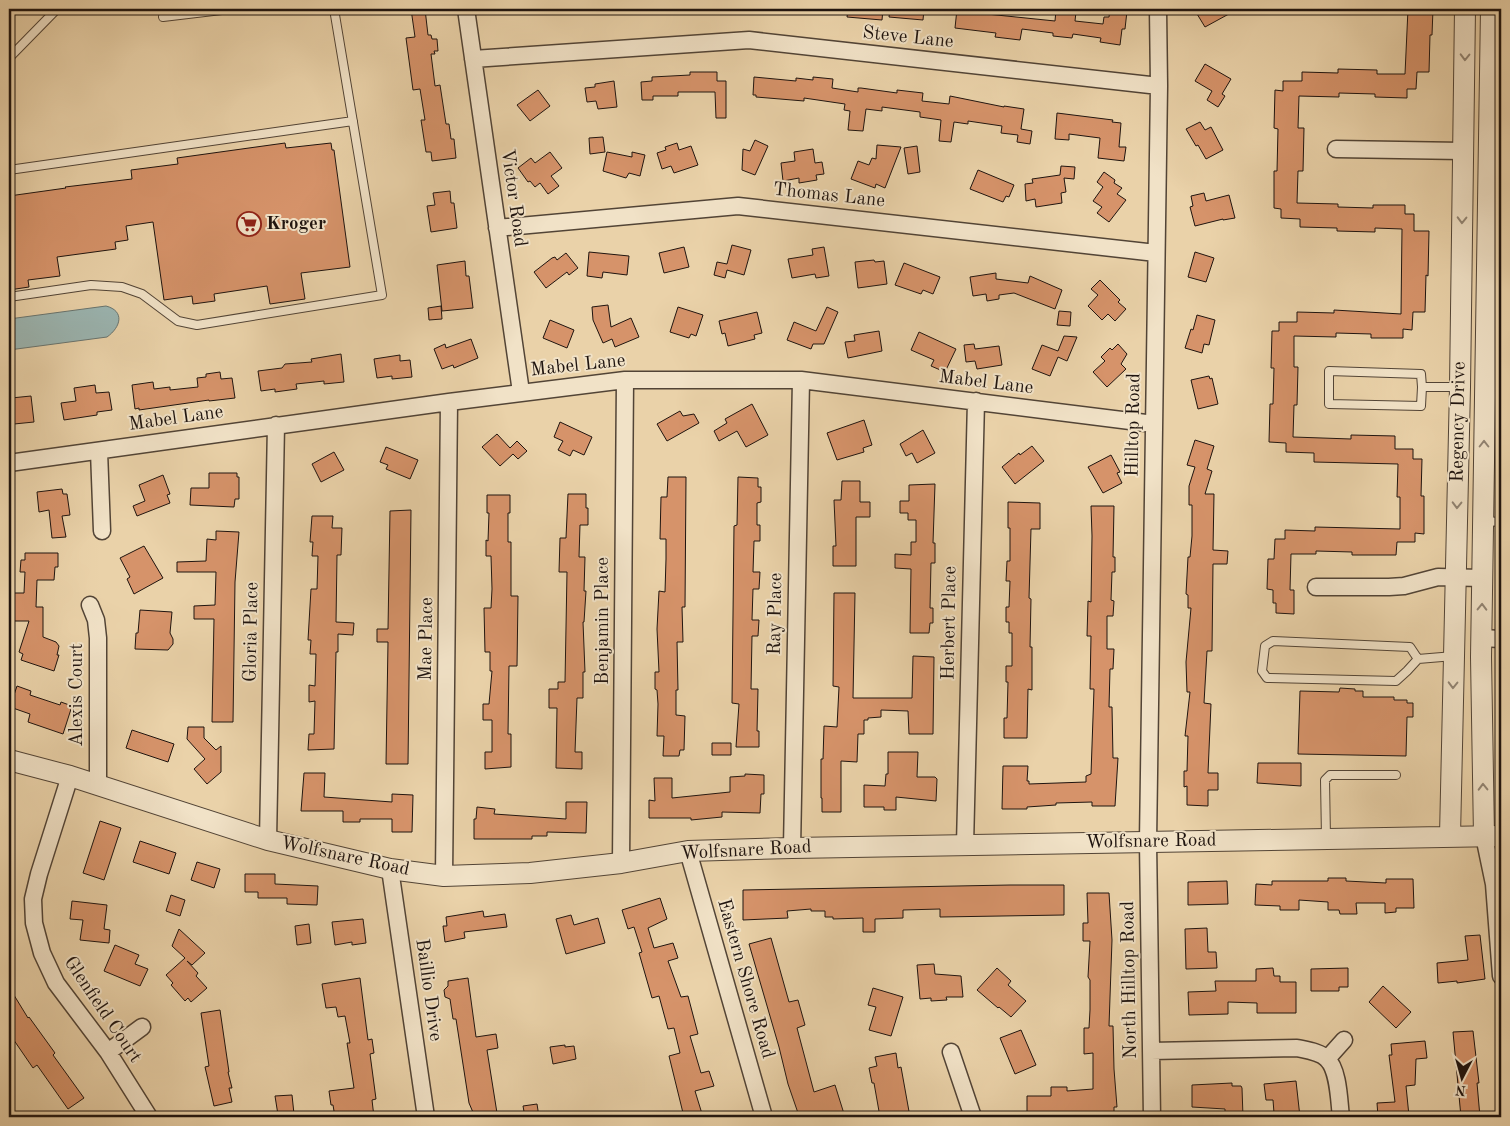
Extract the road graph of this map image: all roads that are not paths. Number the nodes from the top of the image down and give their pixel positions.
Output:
1 (57, 9) edge
2 (219, 9) edge
3 (230, 9) edge
4 (334, 9) edge
5 (466, 9) edge
6 (1158, 9) edge
7 (1466, 9) edge
8 (1491, 9) edge
9 (203, 10) edge
10 (1501, 10) edge
11 (180, 12) edge
12 (163, 17) dead end
13 (9, 58) edge
14 (473, 59) junction
15 (1159, 86) junction
16 (353, 121) junction
17 (1336, 149) dead end
18 (1463, 151) junction
19 (1495, 153) edge
20 (9, 170) edge
21 (497, 228) junction
22 (1156, 254) junction
23 (9, 297) edge
24 (1494, 303) edge
25 (625, 380) junction
26 (801, 380) junction
27 (1422, 387) junction
28 (1460, 387) junction
29 (1484, 387) junction
30 (521, 392) junction
31 (449, 402) junction
32 (976, 402) junction
33 (1154, 424) junction
34 (276, 425) junction
35 (99, 451) junction
36 (9, 463) edge
37 (1492, 521) edge
38 (102, 531) dead end
39 (1455, 577) junction
40 (1482, 578) junction
41 (1316, 587) dead end
42 (90, 605) dead end
43 (1501, 638) edge
44 (1481, 647) junction
45 (1454, 656) junction
46 (1418, 659) junction
47 (9, 760) edge
48 (1396, 775) dead end
49 (70, 776) junction
50 (98, 785) junction
51 (1450, 836) junction
52 (1492, 836) edge
53 (1326, 838) junction
54 (268, 840) junction
55 (1148, 842) junction
56 (965, 845) junction
57 (792, 848) junction
58 (688, 851) junction
59 (621, 863) junction
60 (390, 869) junction
61 (444, 876) junction
62 (1501, 976) edge
63 (142, 1027) dead end
64 (1344, 1040) dead end
65 (1151, 1051) junction
66 (108, 1052) junction
67 (951, 1052) dead end
68 (1327, 1059) junction
69 (149, 1117) edge
70 (426, 1117) edge
71 (764, 1117) edge
72 (973, 1117) edge
73 (1152, 1117) edge
74 (1340, 1117) edge

1 - 13 lane
2 - 3 lane
2 - 9 lane
4 - 16 lane
5 - 14 street, Victor Road
6 - 15 street, Hilltop Road
7 -> 18 street, Regency Drive
8 - 10 lane
8 - 19 street, Regency Drive
9 - 11 lane
11 - 12 lane
14 - 15 street, Steve Lane
14 - 21 street, Victor Road
15 - 22 street, Hilltop Road
16 - 20 lane
16 - 23 lane
17 - 18 street
18 - 19 street
18 -> 28 street, Regency Drive
19 - 24 street, Regency Drive
21 - 22 street, Thomas Lane
21 - 30 street, Victor Road
22 - 33 street, Hilltop Road
24 - 29 street, Regency Drive
25 - 26 street, Mabel Lane
25 - 30 street, Mabel Lane
25 - 59 street, Benjamin Place
26 - 32 street, Mabel Lane
26 - 57 street, Ray Place
27 - 27 lane
27 - 28 lane
28 - 29 street
28 -> 39 street, Regency Drive
37 -> 29 street, Regency Drive
30 - 31 street, Mabel Lane
31 - 34 street, Mabel Lane
31 - 61 street, Mae Place
32 - 33 street, Mabel Lane
32 - 56 street, Herbert Place
33 - 55 street, Hilltop Road
34 - 35 street, Mabel Lane
34 - 54 street, Gloria Place
35 - 36 street, Mabel Lane
35 - 38 street
37 - 40 street, Regency Drive
39 - 40 street
39 - 41 street
39 - 45 street, Regency Drive
44 -> 40 street, Regency Drive
42 - 50 street, Alexis Court
43 - 44 street
44 - 45 street
52 -> 44 street, Regency Drive
45 - 46 lane
45 -> 51 street, Regency Drive
46 - 46 lane
47 - 49 street, Wolfsnare Road
48 - 53 lane
49 - 50 street, Wolfsnare Road
49 - 66 street, Glenfield Court
50 - 54 street, Wolfsnare Road
51 - 52 street, Wolfsnare Road
51 - 53 street, Wolfsnare Road
52 - 62 street
53 - 55 street, Wolfsnare Road
54 - 60 street, Wolfsnare Road
55 - 56 street, Wolfsnare Road
55 - 65 street, North Hilltop Road
56 - 57 street, Wolfsnare Road
57 - 58 street, Wolfsnare Road
58 - 59 street, Wolfsnare Road
58 - 71 street, Eastern Shore Road
59 - 61 street, Wolfsnare Road
60 - 61 street, Wolfsnare Road
60 - 70 street, Baillio Drive
63 - 66 street
64 - 68 street
65 - 68 street
65 - 73 street, North Hilltop Road
66 - 69 street, Glenfield Court
67 - 72 street
68 - 74 street

